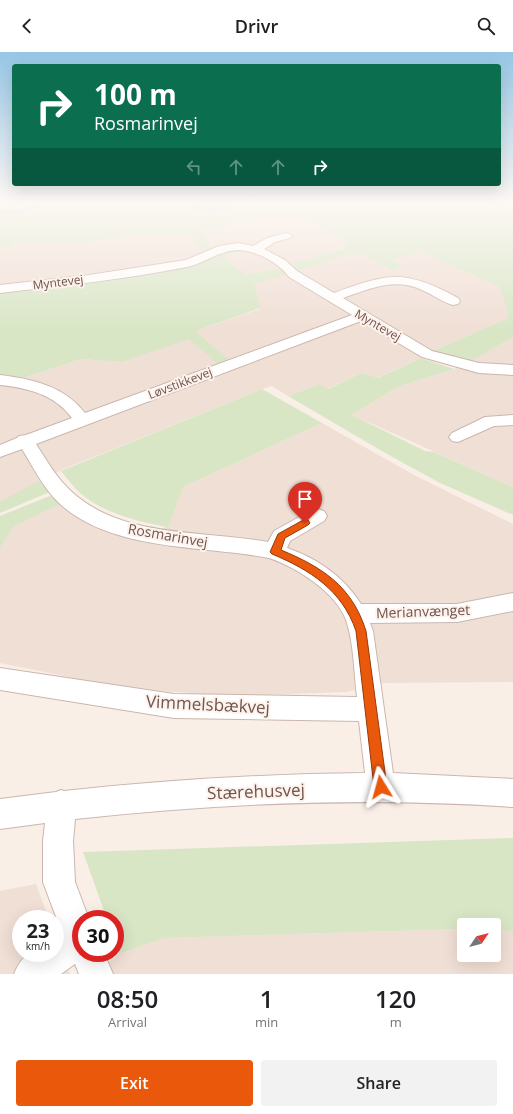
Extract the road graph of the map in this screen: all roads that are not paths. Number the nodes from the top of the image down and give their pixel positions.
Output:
1 (264, 244) edge
2 (256, 249) junction
3 (0, 289) edge
4 (332, 298) junction
5 (453, 301) dead end
6 (361, 316) junction
7 (513, 370) edge
8 (0, 380) edge
9 (82, 420) junction
10 (513, 420) edge
11 (458, 437) dead end
12 (25, 440) junction
13 (0, 451) edge
14 (317, 516) dead end
15 (275, 552) junction
16 (513, 602) edge
17 (355, 614) junction
18 (0, 679) edge
19 (370, 709) junction
20 (381, 787) junction
21 (513, 793) edge
22 (60, 806) junction
23 (0, 814) edge
24 (72, 916) edge
25 (72, 946) edge
26 (91, 962) edge
27 (31, 974) edge
28 (96, 974) edge

1 - 2 street
2 - 3 street, Myntevej
2 - 4 street, Myntevej
4 - 5 street
4 - 6 street, Myntevej
6 - 7 street, Myntevej
6 - 9 street, Løvstikkevej
8 - 9 street
9 - 12 street, Løvstikkevej
10 - 11 street
12 - 13 street, Løvstikkevej
12 - 15 street, Rosmarinvej
14 - 15 street
15 - 17 street, Rosmarinvej
16 - 17 street, Merianvænget
17 - 19 street, Rosmarinvej
18 - 19 street, Vimmelsbækvej
19 - 20 street, Rosmarinvej
20 - 21 street, Stærehusvej
20 - 22 street, Stærehusvej
22 - 23 street, Stærehusvej
22 - 24 street
25 - 27 street
26 - 28 street

